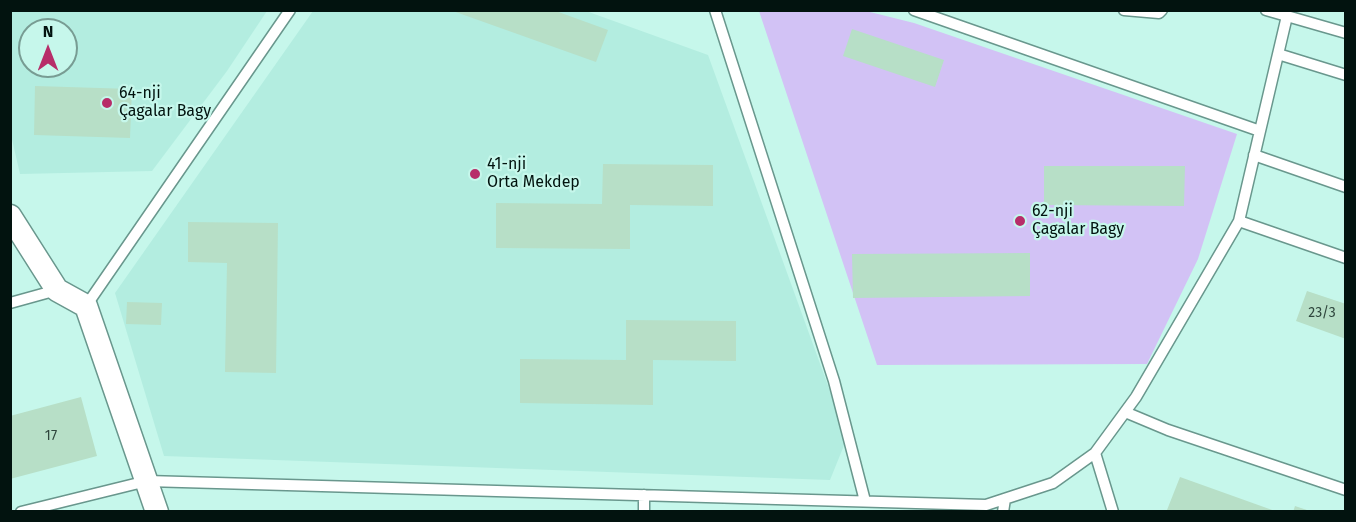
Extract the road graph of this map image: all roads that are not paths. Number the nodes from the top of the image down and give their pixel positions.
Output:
1 (290, 10) edge
2 (715, 10) edge
3 (914, 10) edge
4 (1124, 10) edge
5 (1162, 10) edge
6 (1266, 10) edge
7 (1287, 16) junction
8 (1346, 33) edge
9 (1278, 54) junction
10 (1346, 75) edge
11 (1260, 131) junction
12 (1254, 155) junction
13 (1346, 187) edge
14 (10, 216) edge
15 (1239, 221) junction
16 (1346, 258) edge
17 (57, 290) junction
18 (10, 303) edge
19 (86, 306) junction
20 (1125, 412) junction
21 (1095, 453) junction
22 (147, 481) junction
23 (1346, 490) edge
24 (644, 495) junction
25 (1005, 499) junction
26 (865, 501) junction
27 (21, 512) edge
28 (157, 512) edge
29 (644, 512) edge
30 (1003, 512) edge
31 (1113, 512) edge

1 - 19 lane
2 - 26 lane
3 - 11 lane
4 - 5 lane
6 - 7 lane
7 - 8 lane
7 - 9 lane
9 - 10 lane
9 - 11 lane
11 - 12 lane
12 - 13 lane
12 - 15 lane
14 - 17 street
15 - 16 lane
15 - 20 lane
17 - 18 lane
17 - 19 street
19 - 22 street
20 - 21 lane
20 - 23 lane
21 - 25 lane
21 - 31 lane
22 - 24 lane
22 - 27 lane
22 - 28 street
24 - 26 lane
24 - 29 lane
25 - 26 lane
25 - 30 lane

